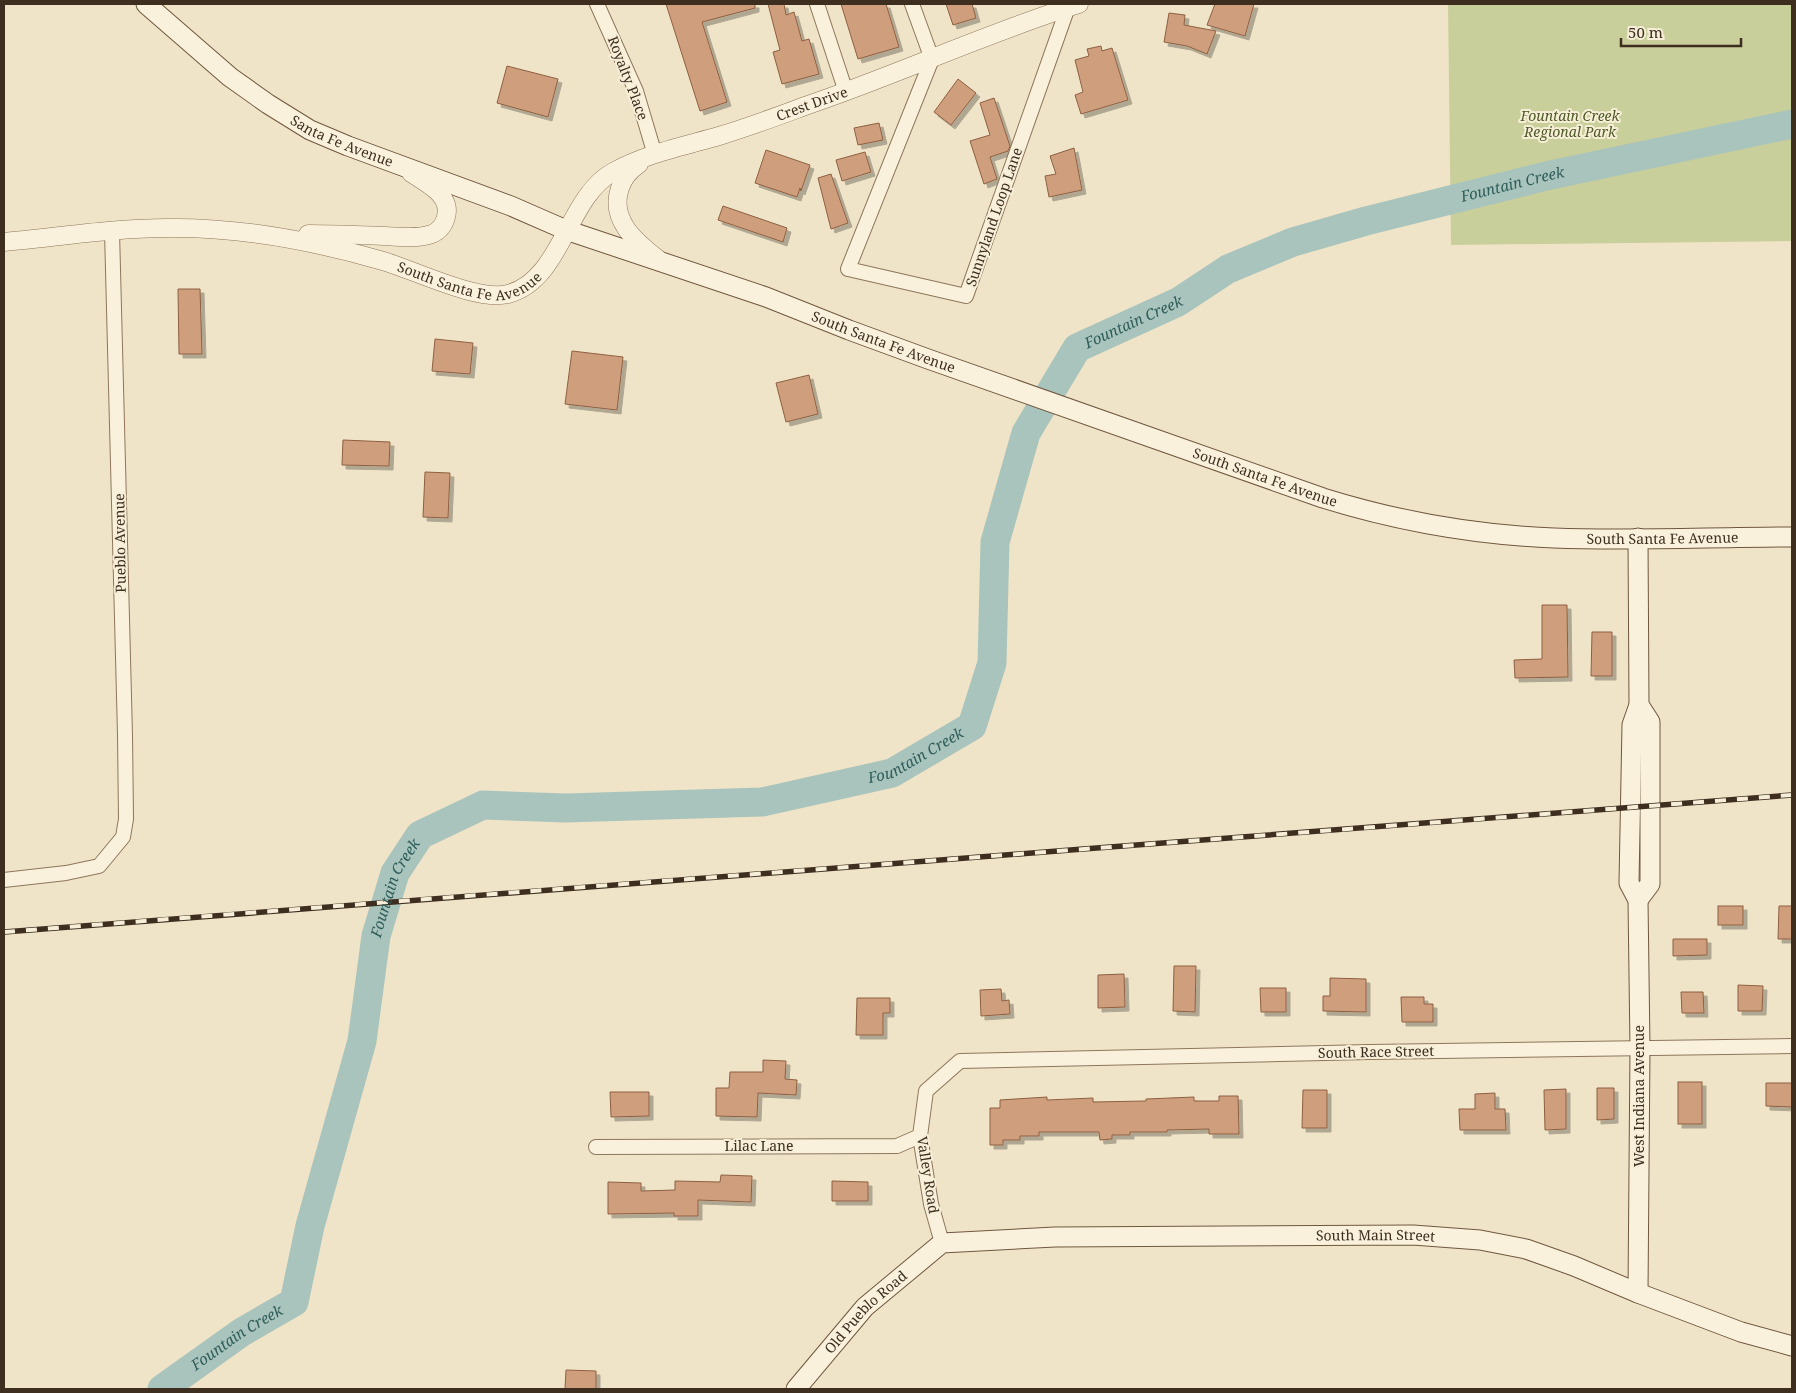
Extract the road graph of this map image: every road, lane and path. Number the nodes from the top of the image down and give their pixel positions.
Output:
1 (146, 4) edge
2 (598, 4) edge
3 (817, 4) edge
4 (912, 4) edge
5 (1071, 5) edge
6 (932, 59) junction
7 (846, 92) junction
8 (655, 155) junction
9 (400, 166) junction
10 (566, 230) junction
11 (112, 231) junction
12 (257, 233) junction
13 (4, 242) edge
14 (662, 263) junction
15 (1792, 537) edge
16 (1638, 538) junction
17 (4, 880) edge
18 (1792, 1046) edge
19 (1640, 1048) junction
20 (960, 1061) joint
21 (920, 1136) junction
22 (596, 1147) dead end
23 (942, 1243) junction
24 (1638, 1293) junction
25 (1792, 1346) edge
26 (796, 1389) edge

1 - 9 main road, Santa Fe Avenue
2 - 8 street, Royalty Place
3 - 7 street
4 - 6 street
5 - 6 street, Crest Drive
5 - 6 street, Sunnyland Loop Lane
6 - 7 street, Crest Drive
7 - 8 street, Crest Drive
8 - 10 street, Crest Drive
8 - 14 street
9 - 10 main road, Santa Fe Avenue
9 - 12 street
10 - 12 street, South Santa Fe Avenue
10 - 14 main road, South Santa Fe Avenue
11 - 12 street, South Santa Fe Avenue
11 - 13 street, South Santa Fe Avenue
11 - 17 street, Pueblo Avenue
14 - 16 main road, South Santa Fe Avenue
15 - 16 main road, South Santa Fe Avenue
16 - 19 main road, West Indiana Avenue
18 - 19 street, South Race Street
19 - 20 street, South Race Street
19 - 24 main road, West Indiana Avenue
20 - 21 street, Valley Road
21 - 22 street, Lilac Lane
21 - 23 street, Valley Road
23 - 24 main road, South Main Street
23 - 26 main road, Old Pueblo Road
24 - 25 main road, South Main Street

